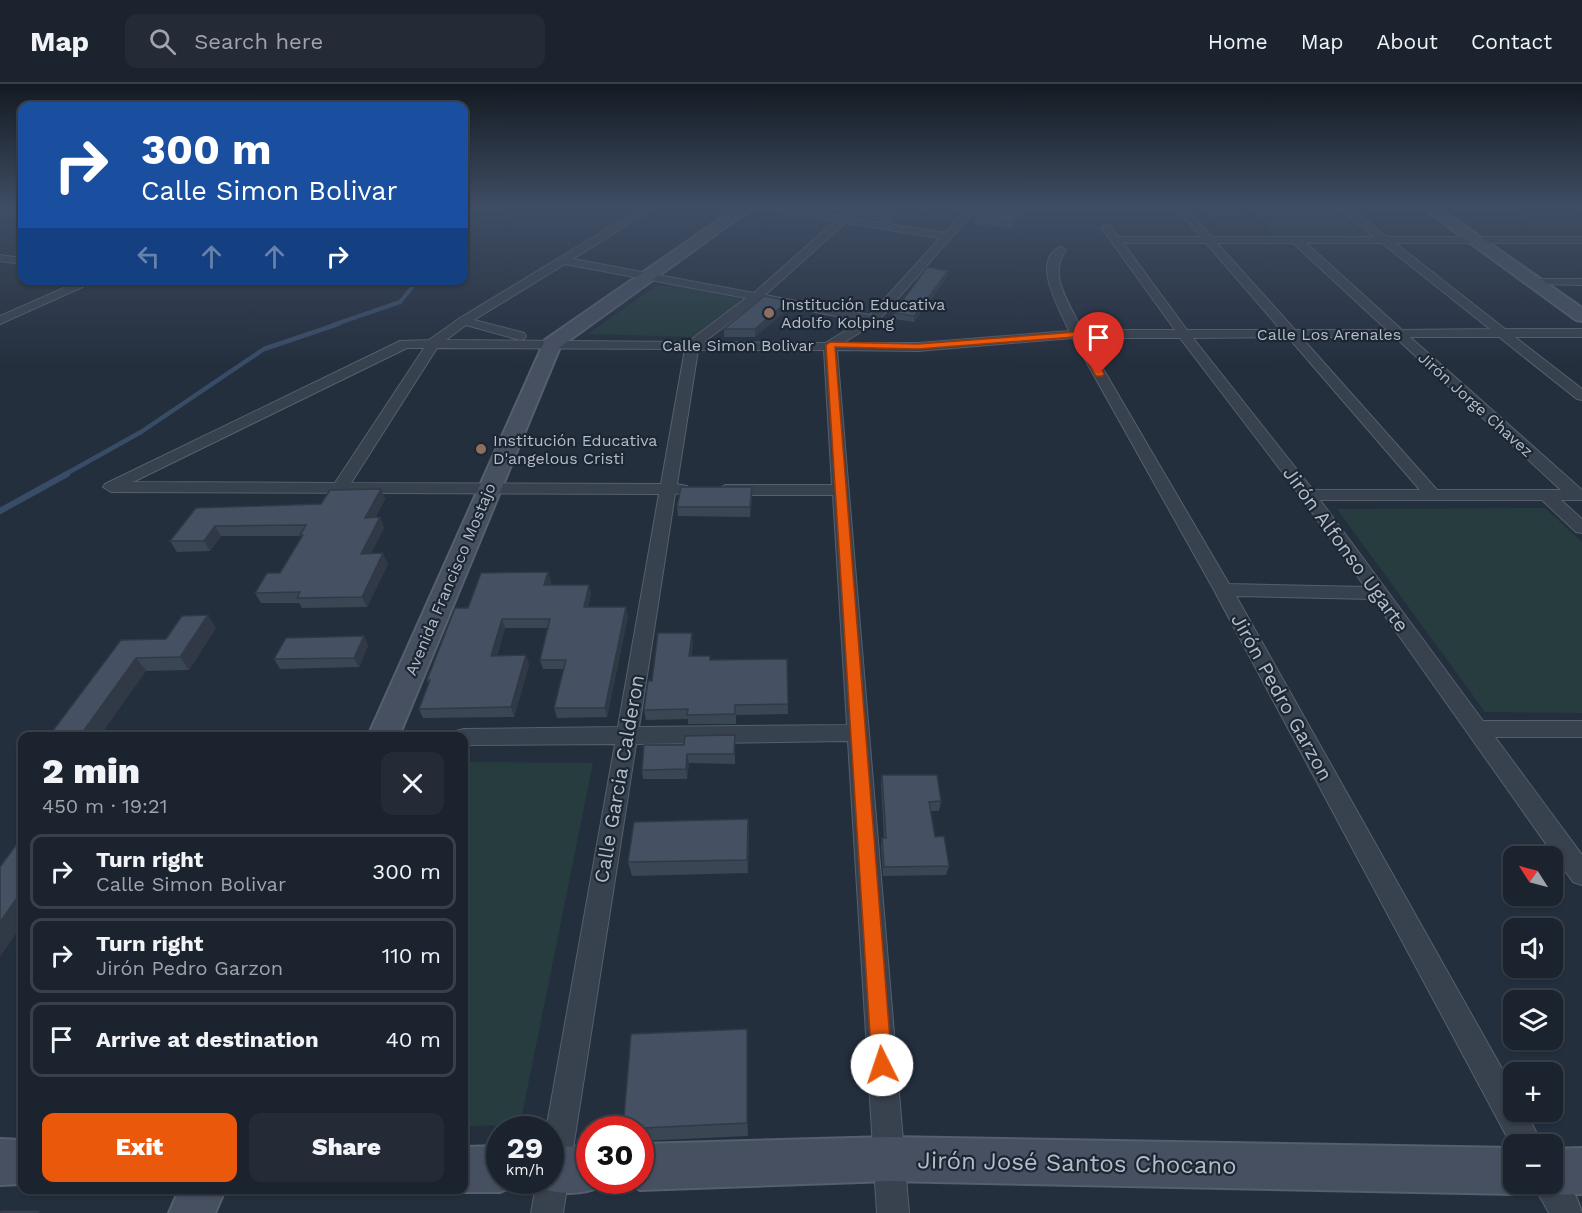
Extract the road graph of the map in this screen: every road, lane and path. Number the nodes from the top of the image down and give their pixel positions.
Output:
1 (674, 259) edge
2 (798, 259) edge
3 (927, 259) edge
4 (1054, 259) edge
5 (1130, 259) edge
6 (1225, 259) edge
7 (1316, 259) edge
8 (1408, 259) edge
9 (1501, 259) edge
10 (1518, 259) edge
11 (563, 260) joint
12 (650, 276) junction
13 (1534, 282) junction
14 (1551, 282) junction
15 (1582, 282) edge
16 (81, 285) edge
17 (757, 296) junction
18 (1582, 303) edge
19 (1582, 316) edge
20 (873, 319) junction
21 (0, 320) edge
22 (464, 321) junction
23 (1582, 333) edge
24 (1077, 334) junction
25 (1184, 334) junction
26 (1291, 334) junction
27 (1399, 334) junction
28 (1503, 334) junction
29 (434, 343) junction
30 (552, 344) junction
31 (692, 345) junction
32 (830, 345) junction
33 (1582, 396) edge
34 (340, 488) junction
35 (489, 489) junction
36 (668, 489) junction
37 (840, 490) junction
38 (1308, 495) junction
39 (1433, 495) junction
40 (1546, 495) junction
41 (1579, 495) edge
42 (1582, 528) edge
43 (1223, 590) junction
44 (1378, 593) junction
45 (1477, 729) junction
46 (1582, 729) edge
47 (385, 732) edge
48 (857, 733) junction
49 (627, 735) junction
50 (468, 737) edge
51 (1582, 874) edge
52 (1522, 1134) edge
53 (889, 1160) junction
54 (0, 1162) edge
55 (18, 1162) edge
56 (654, 1167) edge
57 (468, 1169) edge
58 (486, 1169) edge
59 (564, 1170) edge
60 (1582, 1171) edge
61 (1503, 1172) edge
62 (1563, 1172) edge
63 (200, 1194) edge
64 (555, 1194) edge
65 (1555, 1194) edge
66 (192, 1213) edge
67 (547, 1213) edge
68 (893, 1213) edge
69 (1567, 1213) edge

1 - 12 street
2 - 17 street
3 - 20 street
4 - 24 street, Jirón Pedro Garzon
5 - 25 street, Jirón Alfonso Ugarte
6 - 26 street
7 - 27 street, Jirón Jorge Chavez
8 - 28 street
9 - 13 street
10 - 14 street
11 - 12 street
11 - 22 street
12 - 17 street
12 - 30 street
13 - 14 street
13 - 19 street
14 - 15 street
14 - 18 street
16 - 21 street
17 - 20 street
17 - 31 street
20 - 32 street
22 - 29 street
22 - 30 street
23 - 28 street, Calle Los Arenales
24 - 25 street, Calle Los Arenales
24 - 32 street, Calle Simon Bolivar
24 - 43 street, Jirón Pedro Garzon
25 - 26 street, Calle Los Arenales
25 - 38 street, Jirón Alfonso Ugarte
26 - 27 street, Calle Los Arenales
26 - 39 street
27 - 28 street, Calle Los Arenales
27 - 41 street, Jirón Jorge Chavez
28 - 33 street
29 - 30 street, Calle Simon Bolivar
29 - 34 street
29 - 34 street, Calle Simon Bolivar
30 - 31 street, Calle Simon Bolivar
30 - 35 street, Avenida Francisco Mostajo
31 - 32 street, Calle Simon Bolivar
31 - 36 street, Calle Garcia Calderon
32 - 37 street
34 - 35 street
35 - 36 street
35 - 47 street, Avenida Francisco Mostajo
36 - 37 street
36 - 49 street, Calle Garcia Calderon
37 - 48 street
38 - 39 street
38 - 44 street, Jirón Alfonso Ugarte
39 - 40 street
40 - 41 street
40 - 42 street
43 - 44 street
43 - 52 street, Jirón Pedro Garzon
44 - 45 street, Jirón Alfonso Ugarte
45 - 46 street
45 - 51 street, Jirón Alfonso Ugarte
48 - 49 street
48 - 53 street
49 - 50 street
49 - 59 street, Calle Garcia Calderon
53 - 56 street, Jirón José Santos Chocano
53 - 61 street, Jirón José Santos Chocano
53 - 68 street
54 - 55 street
57 - 58 street
60 - 62 street
63 - 66 street
64 - 67 street, Calle Garcia Calderon
65 - 69 street

